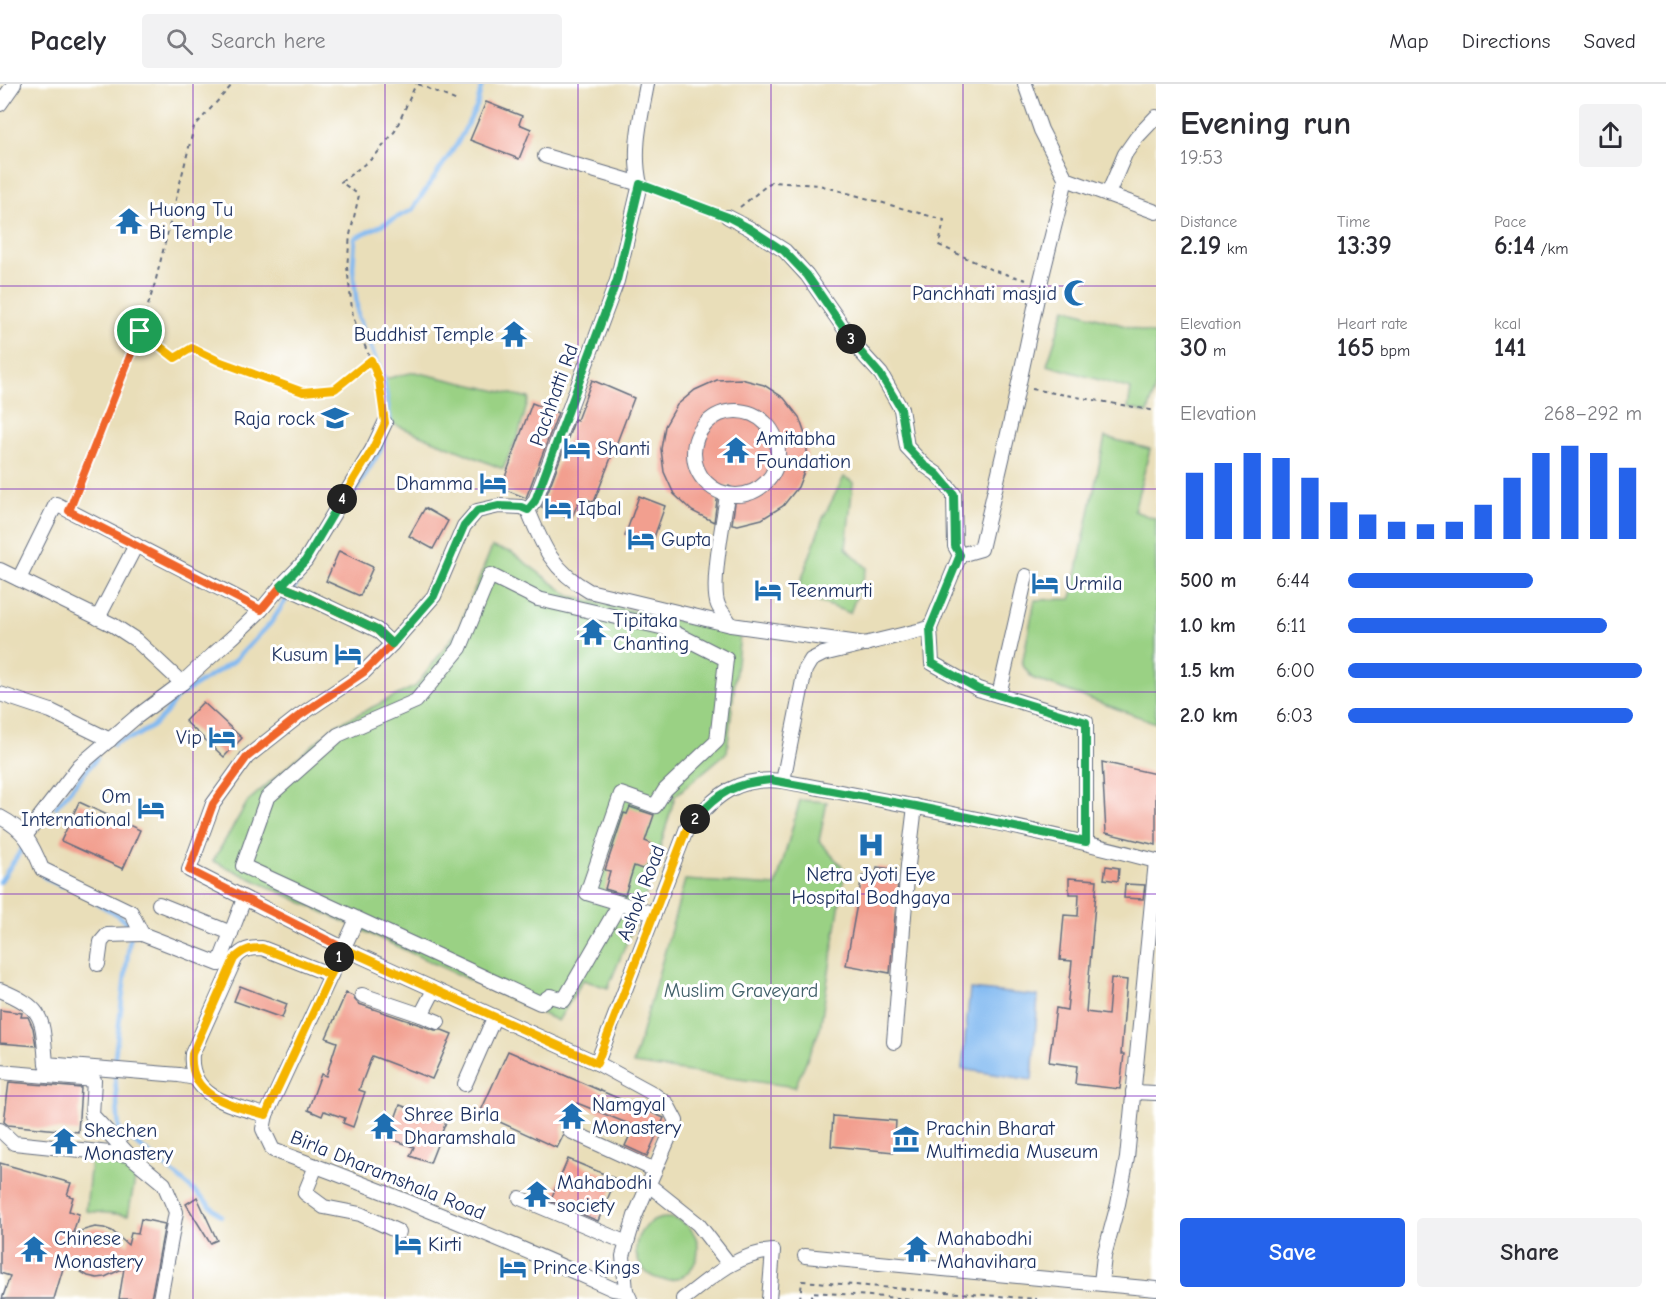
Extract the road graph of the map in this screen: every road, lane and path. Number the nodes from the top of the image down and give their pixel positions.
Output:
1 (14, 84) edge
2 (233, 84) edge
3 (417, 84) edge
4 (647, 84) edge
5 (1025, 84) edge
6 (456, 101) dead end
7 (0, 104) edge
8 (1156, 117) edge
9 (545, 156) dead end
10 (1066, 179) junction
11 (640, 184) junction
12 (1108, 194) junction
13 (1156, 212) edge
14 (728, 217) junction
15 (1040, 284) junction
16 (140, 331) junction
17 (371, 360) junction
18 (1018, 387) junction
19 (1156, 411) edge
20 (385, 423) joint
21 (727, 495) junction
22 (528, 510) junction
23 (69, 511) junction
24 (136, 545) junction
25 (960, 555) junction
26 (0, 570) edge
27 (1026, 576) dead end
28 (19, 579) junction
29 (281, 586) junction
30 (261, 610) junction
31 (98, 618) junction
32 (731, 625) junction
33 (930, 628) junction
34 (392, 644) junction
35 (866, 644) junction
36 (182, 683) junction
37 (0, 694) edge
38 (999, 695) junction
39 (110, 740) junction
40 (783, 781) junction
41 (915, 806) junction
42 (0, 817) edge
43 (29, 840) junction
44 (1086, 842) junction
45 (1156, 861) edge
46 (244, 899) junction
47 (620, 903) junction
48 (159, 904) dead end
49 (654, 914) junction
50 (357, 919) junction
51 (231, 933) junction
52 (141, 934) junction
53 (343, 948) junction
54 (98, 964) dead end
55 (331, 975) junction
56 (0, 990) edge
57 (434, 990) junction
58 (362, 994) dead end
59 (421, 1016) junction
60 (494, 1018) junction
61 (438, 1022) dead end
62 (894, 1042) dead end
63 (597, 1063) junction
64 (0, 1072) edge
65 (195, 1078) junction
66 (465, 1084) dead end
67 (1134, 1092) junction
68 (1156, 1093) edge
69 (266, 1115) junction
70 (0, 1130) edge
71 (570, 1131) dead end
72 (129, 1155) junction
73 (316, 1166) junction
74 (655, 1170) junction
75 (649, 1185) junction
76 (520, 1198) dead end
77 (399, 1232) dead end
78 (627, 1243) junction
79 (805, 1256) dead end
80 (729, 1264) junction
81 (1101, 1283) junction
82 (1156, 1289) edge
83 (628, 1295) edge
84 (160, 1299) edge
85 (683, 1299) edge
86 (769, 1299) edge
87 (800, 1299) edge
88 (812, 1299) edge
89 (912, 1299) edge
90 (1037, 1299) edge

1 - 7 street
2 - 16 path
3 - 6 path
3 - 17 path
4 - 11 street, Pachhatti Rd
5 - 10 street
8 - 12 street
9 - 11 street
10 - 12 street
10 - 15 street
11 - 14 path
11 - 22 street, Pachhatti Rd
12 - 13 street
14 - 15 path
14 - 25 street
15 - 18 street
16 - 17 path
16 - 23 path
17 - 20 path
18 - 19 path
18 - 25 street
20 - 29 street
21 - 21 street
21 - 32 street
22 - 32 street
22 - 34 street
23 - 24 street
23 - 28 street
24 - 30 street
24 - 31 street
25 - 33 street
26 - 28 street
27 - 38 street
28 - 31 street
29 - 30 street
29 - 34 street
30 - 36 street
31 - 36 street
32 - 35 street
33 - 35 street
33 - 38 street
34 - 46 street
35 - 40 street
36 - 39 street
37 - 39 street
38 - 44 street
39 - 43 street
40 - 41 street, Ashok Road
40 - 49 street, Ashok Road
41 - 44 street, Ashok Road
41 - 62 street
42 - 43 street
43 - 52 street
44 - 45 street, Ashok Road
45 - 67 street
46 - 51 street
46 - 53 street
47 - 49 street
47 - 50 street
47 - 50 street
48 - 51 street
49 - 63 street, Ashok Road
50 - 53 street
51 - 52 street
52 - 54 street
53 - 55 street
53 - 57 street
55 - 65 street
55 - 69 street
56 - 65 street
57 - 59 street
57 - 60 street
58 - 59 street
59 - 61 street
60 - 63 street
60 - 66 street
63 - 74 street
64 - 72 street
65 - 69 street
67 - 68 street
67 - 81 street
69 - 73 street, Birla Dharamshala Road
70 - 72 street
71 - 74 street
72 - 84 street
73 - 77 street
73 - 83 street, Birla Dharamshala Road
74 - 75 street
75 - 78 street
75 - 80 street
76 - 78 street
78 - 83 street
79 - 81 street
80 - 85 street
80 - 86 street
81 - 82 street
87 - 90 path
88 - 89 path

